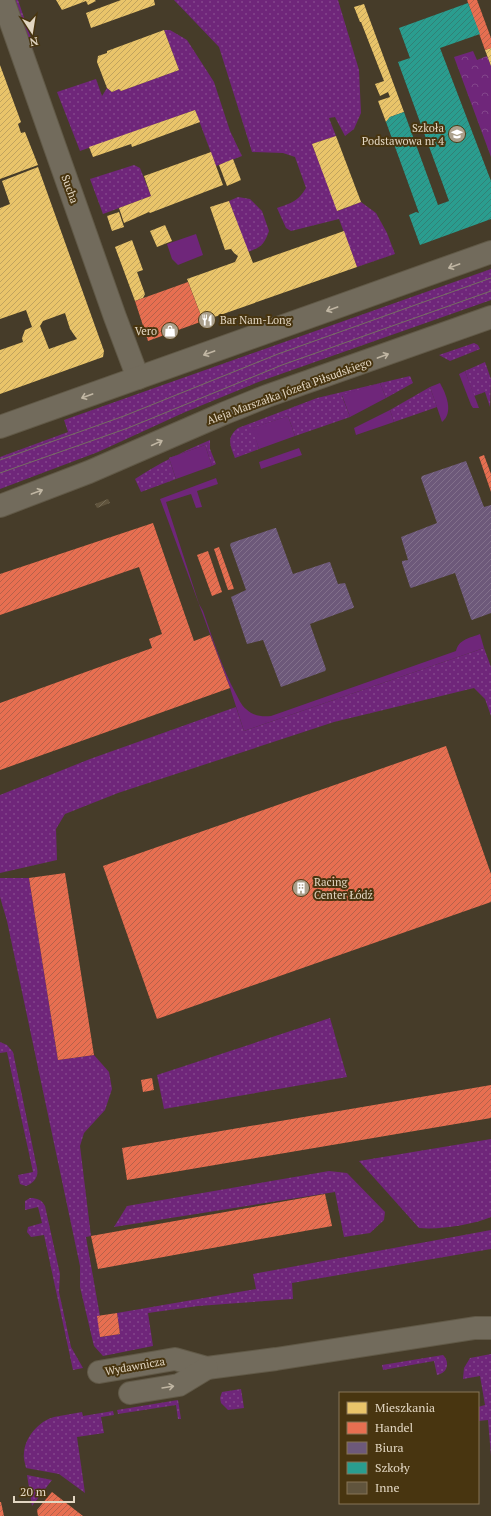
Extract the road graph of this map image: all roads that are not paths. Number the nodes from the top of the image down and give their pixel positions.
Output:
1 (3, 0) edge
2 (491, 252) edge
3 (491, 317) edge
4 (138, 378) junction
5 (0, 427) edge
6 (0, 506) edge
7 (491, 1328) edge
8 (207, 1368) junction
9 (99, 1372) dead end
10 (130, 1393) dead end

1 - 4 main road, Sucha
2 -> 4 main road
6 -> 3 main road, Aleja Marszałka Józefa Piłsudskiego
4 -> 5 main road
7 - 8 main road
8 - 9 main road, Wydawnicza
10 -> 8 main road

